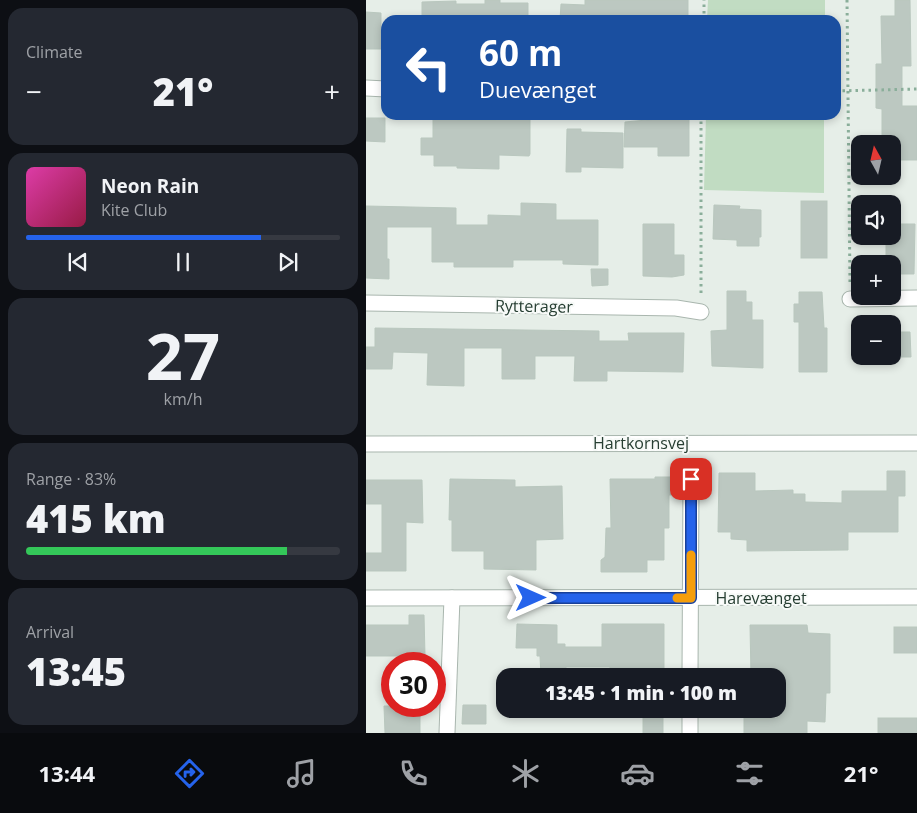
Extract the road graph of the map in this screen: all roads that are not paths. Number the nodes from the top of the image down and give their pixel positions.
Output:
1 (366, 88) edge
2 (381, 88) edge
3 (917, 298) edge
4 (850, 299) road end
5 (366, 303) edge
6 (701, 312) road end
7 (917, 443) edge
8 (366, 444) edge
9 (691, 479) dead end
10 (917, 597) edge
11 (366, 598) edge
12 (452, 598) junction
13 (691, 598) junction
14 (690, 668) edge
15 (690, 718) edge
16 (447, 733) edge
17 (690, 733) edge

1 - 2 street
3 - 4 street
5 - 6 street, Rytterager
7 - 8 street, Hartkornsvej
9 - 13 street
10 - 13 street, Harevænget
11 - 12 street, Harevænget
12 - 13 street, Harevænget
12 - 16 street
13 - 14 street
15 - 17 street

